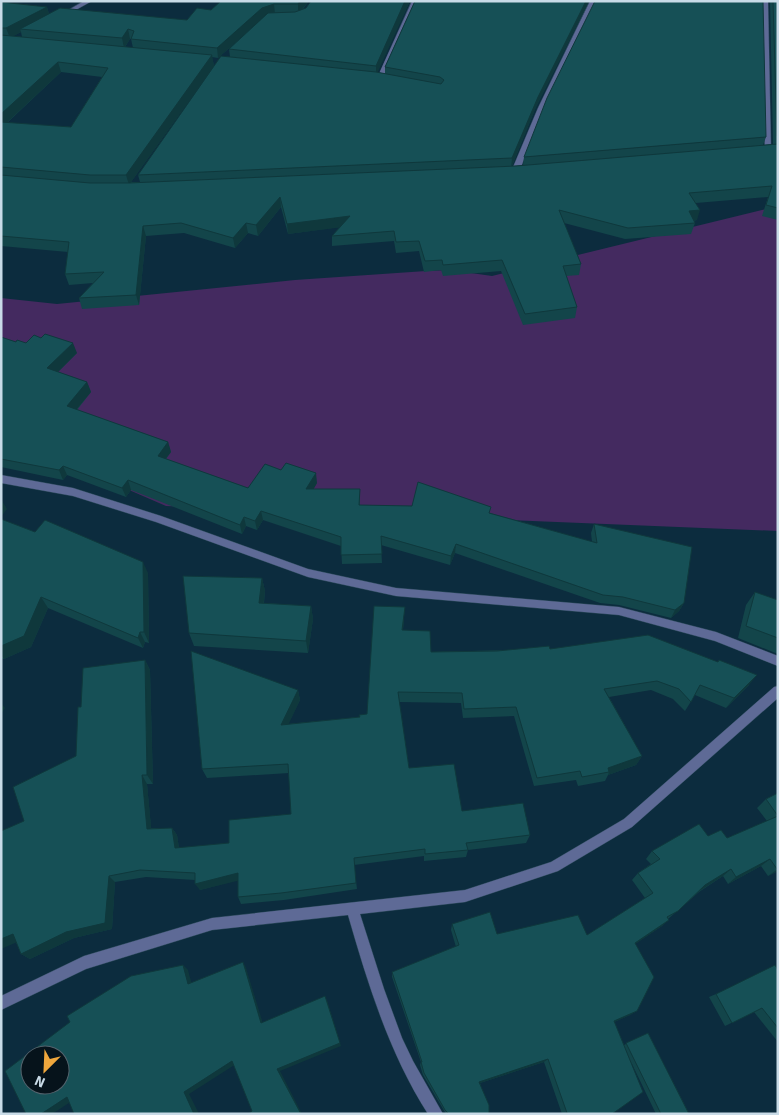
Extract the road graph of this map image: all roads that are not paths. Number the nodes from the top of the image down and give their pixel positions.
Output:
1 (89, 1) edge
2 (415, 1) edge
3 (593, 1) edge
4 (765, 1) edge
5 (55, 19) edge
6 (369, 78) edge
7 (379, 80) junction
8 (388, 81) edge
9 (778, 150) edge
10 (768, 151) junction
11 (758, 152) edge
12 (525, 171) edge
13 (515, 172) junction
14 (506, 173) edge
15 (1, 479) edge
16 (778, 662) edge
17 (778, 691) edge
18 (353, 910) junction
19 (1, 1003) edge
20 (436, 1114) edge

1 - 5 street
2 - 7 street
3 - 13 street
4 - 10 street
6 - 7 street
7 - 8 street
9 - 10 street
10 - 11 street
12 - 13 street
13 - 14 street
15 - 16 street
17 - 18 street
18 - 19 street
18 - 20 street

